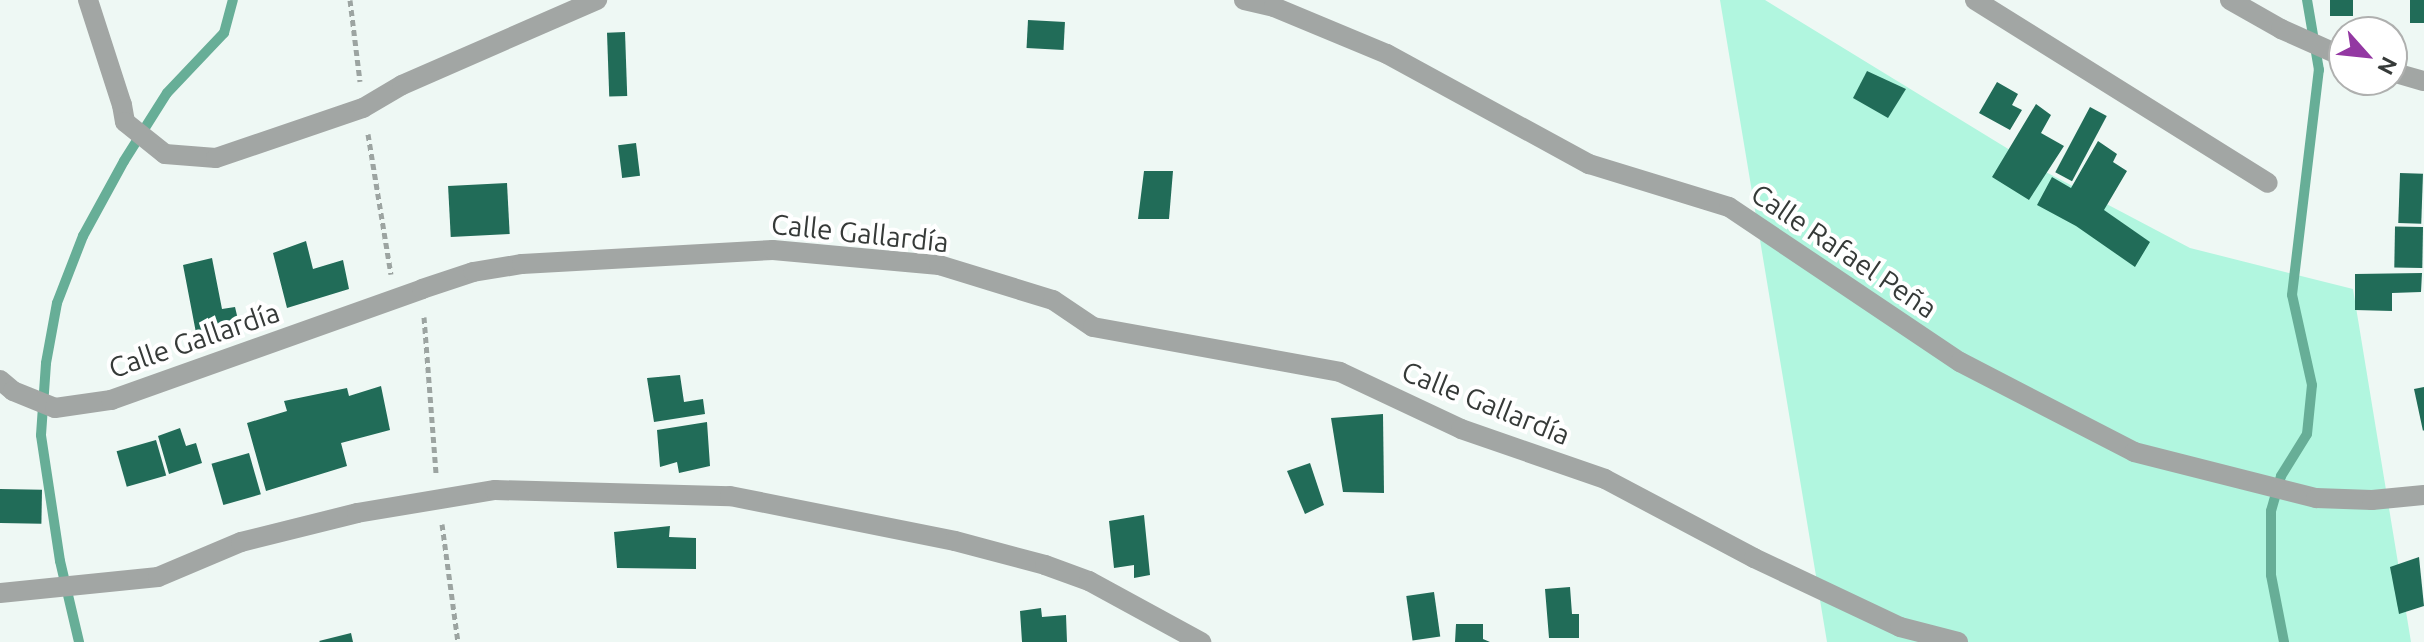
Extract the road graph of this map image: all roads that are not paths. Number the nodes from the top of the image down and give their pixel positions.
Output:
1 (88, 0) edge
2 (597, 0) edge
3 (1244, 0) edge
4 (1975, 0) edge
5 (2230, 0) edge
6 (2328, 50) edge
7 (2268, 183) dead end
8 (0, 380) edge
9 (2424, 495) edge
10 (0, 593) edge
11 (1201, 642) edge
12 (1958, 642) edge

1 - 2 street
3 - 9 street, Calle Rafael Peña
4 - 7 street
5 - 6 street
8 - 12 street, Calle Gallardía
10 - 11 street

